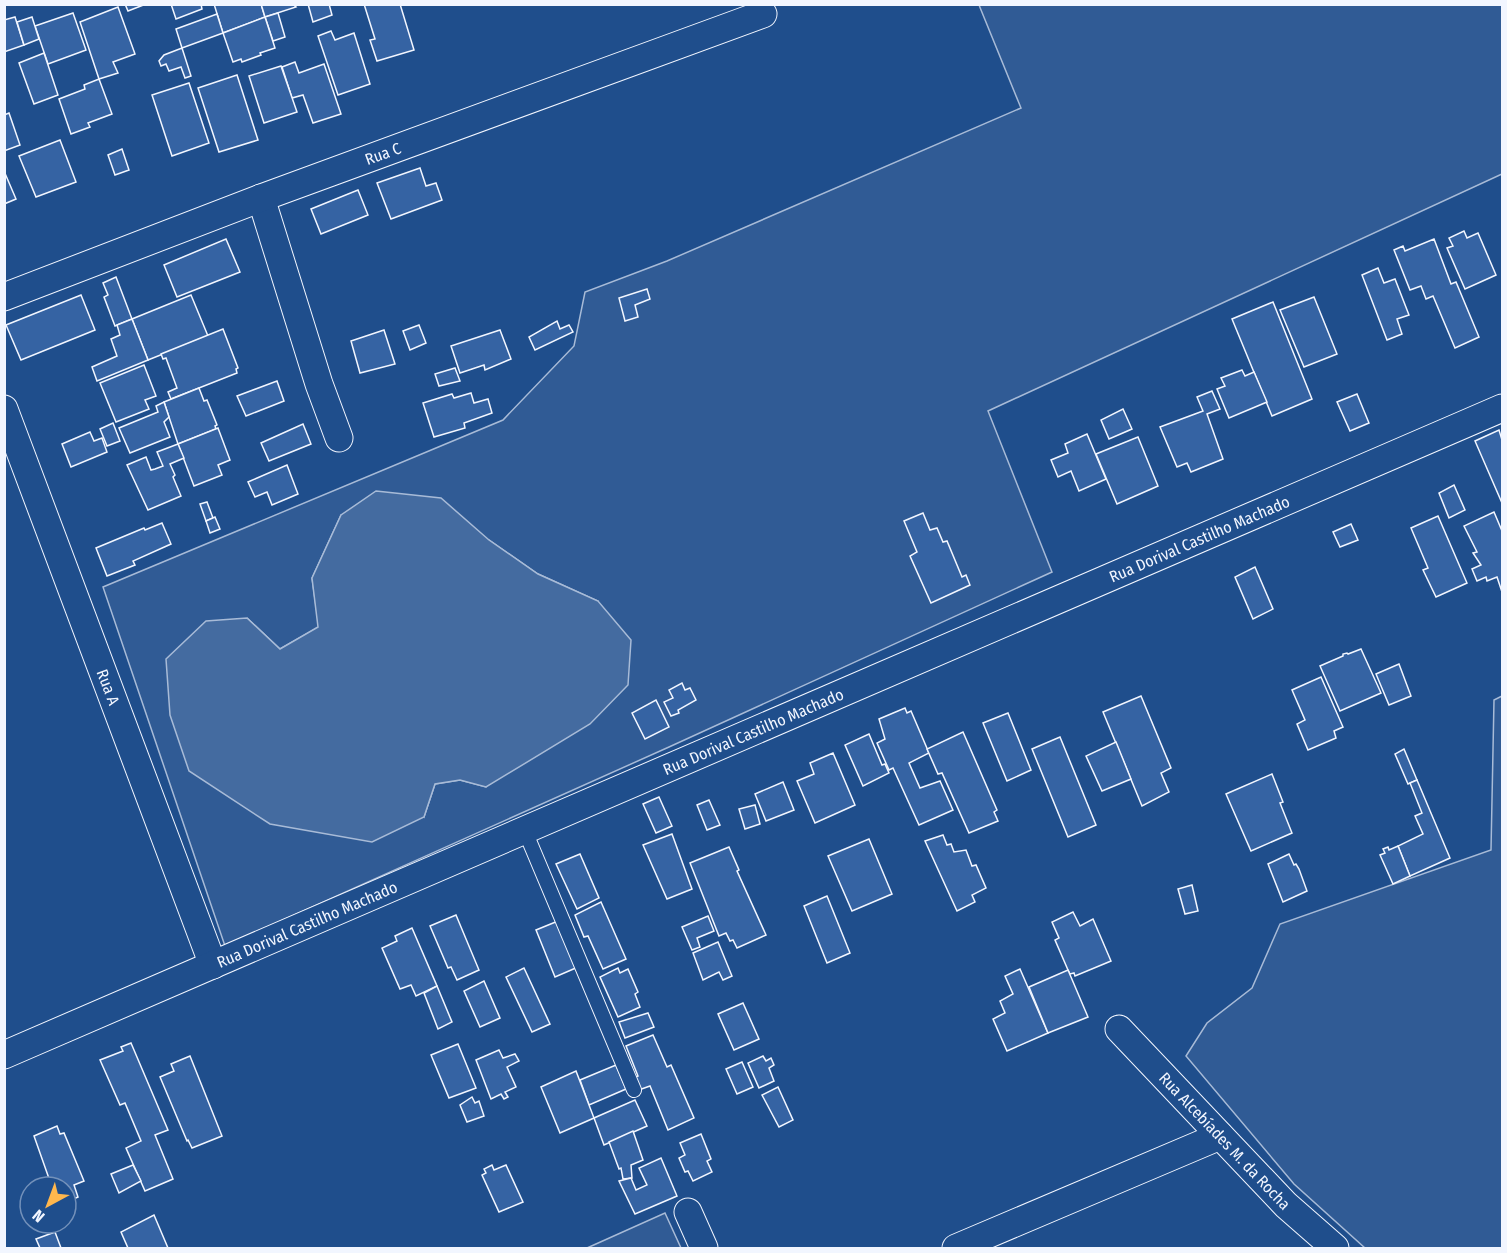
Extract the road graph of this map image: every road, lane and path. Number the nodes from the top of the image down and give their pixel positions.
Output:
1 (764, 14) dead end
2 (261, 198) junction
3 (4, 297) edge
4 (1503, 408) edge
5 (4, 409) edge
6 (339, 438) dead end
7 (525, 831) junction
8 (213, 965) junction
9 (1119, 1029) dead end
10 (4, 1055) edge
11 (634, 1090) dead end
12 (1220, 1136) junction
13 (688, 1212) dead end
14 (704, 1248) edge
15 (956, 1248) edge
16 (1335, 1248) edge

1 - 2 street, Rua C
2 - 3 street, Rua C
2 - 6 street
4 - 7 street, Rua Dorival Castilho Machado
5 - 8 street, Rua A
7 - 8 street, Rua Dorival Castilho Machado
7 - 11 lane
8 - 10 street, Rua Dorival Castilho Machado
9 - 12 street, Rua Alcebíades M. da Rocha
12 - 15 street
12 - 16 street, Rua Alcebíades M. da Rocha
13 - 14 street

